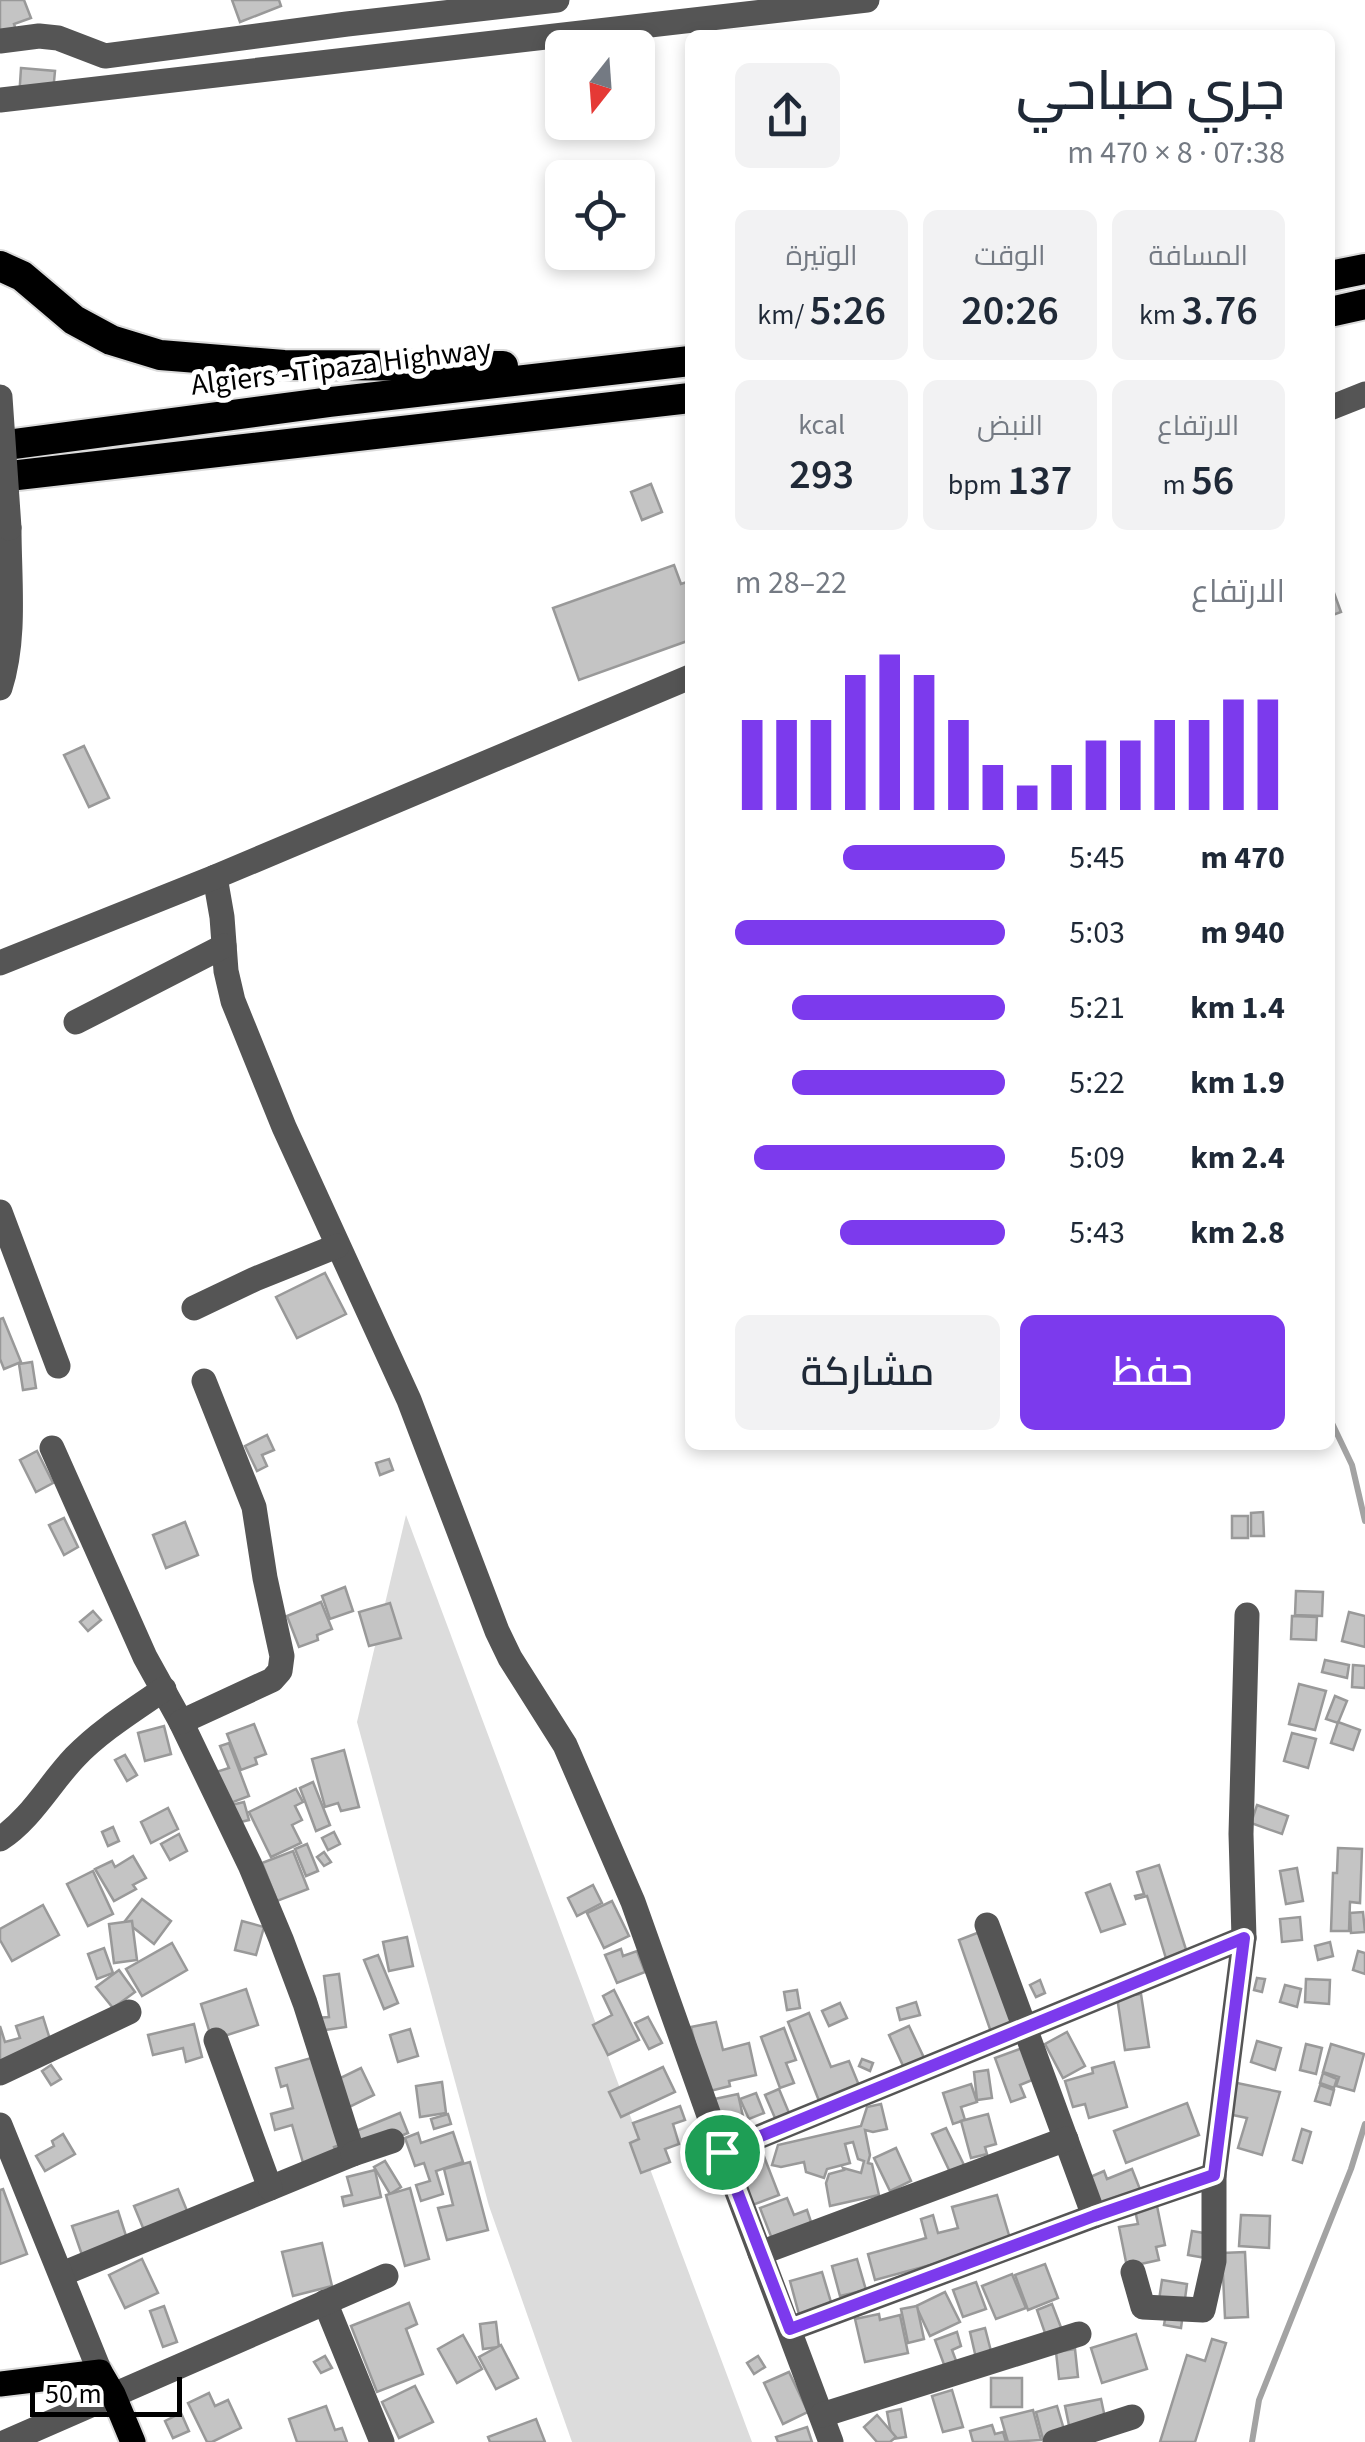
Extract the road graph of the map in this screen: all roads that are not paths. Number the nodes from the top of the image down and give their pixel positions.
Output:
1 (557, 0) edge
2 (867, 0) edge
3 (343, 12) edge
4 (0, 41) edge
5 (0, 100) edge
6 (0, 266) edge
7 (1365, 268) edge
8 (1335, 275) edge
9 (1365, 304) edge
10 (1335, 311) edge
11 (685, 362) edge
12 (646, 366) junction
13 (1365, 394) edge
14 (0, 397) edge
15 (685, 399) edge
16 (1335, 406) edge
17 (0, 446) edge
18 (0, 477) edge
19 (685, 679) edge
20 (0, 688) edge
21 (215, 877) junction
22 (224, 946) junction
23 (0, 962) edge
24 (76, 1022) dead end
25 (0, 1212) edge
26 (338, 1246) junction
27 (194, 1308) dead end
28 (58, 1366) dead end
29 (204, 1382) dead end
30 (52, 1448) dead end
31 (1246, 1615) dead end
32 (164, 1689) junction
33 (181, 1722) junction
34 (0, 1839) edge
35 (987, 1925) dead end
36 (1244, 1938) junction
37 (129, 2012) dead end
38 (1025, 2028) junction
39 (216, 2040) dead end
40 (0, 2073) edge
41 (0, 2126) edge
42 (1066, 2139) junction
43 (392, 2141) dead end
44 (722, 2152) junction
45 (353, 2154) junction
46 (1214, 2175) junction
47 (270, 2188) junction
48 (1094, 2216) junction
49 (760, 2254) junction
50 (1133, 2272) dead end
51 (62, 2274) junction
52 (386, 2276) dead end
53 (325, 2302) junction
54 (790, 2329) junction
55 (1079, 2334) dead end
56 (107, 2383) junction
57 (0, 2384) edge
58 (822, 2414) junction
59 (1132, 2417) dead end
60 (6, 2442) edge
61 (133, 2442) edge
62 (382, 2442) edge
63 (831, 2442) edge
64 (1055, 2442) edge

1 - 3 street
2 - 5 street
3 - 4 street
6 - 12 highway
7 - 8 highway
9 - 10 highway
11 - 12 highway, Algiers - Tipaza Highway
12 - 17 highway, Algiers - Tipaza Highway
13 - 16 street
14 - 20 street, bridge
15 - 18 highway
19 - 21 street
21 - 22 street
21 - 23 street
22 - 24 street
22 - 26 street
25 - 28 street
26 - 27 street
26 - 44 street
29 - 33 street
30 - 32 street
31 - 36 street
32 - 33 street
32 - 34 street
33 - 45 street
35 - 38 street
36 - 38 street
36 - 46 street
37 - 40 street
38 - 42 street
38 - 44 street
39 - 47 street
41 - 51 street
42 - 48 street
42 - 49 street
43 - 45 street
44 - 49 street
45 - 47 street
46 - 48 street
46 - 50 street
47 - 51 street
48 - 54 street
49 - 54 street
51 - 56 street
52 - 53 street
53 - 56 street
53 - 62 street
54 - 58 street
55 - 58 street
56 - 57 main road
56 - 60 street
56 - 61 main road
58 - 63 street
59 - 64 street

